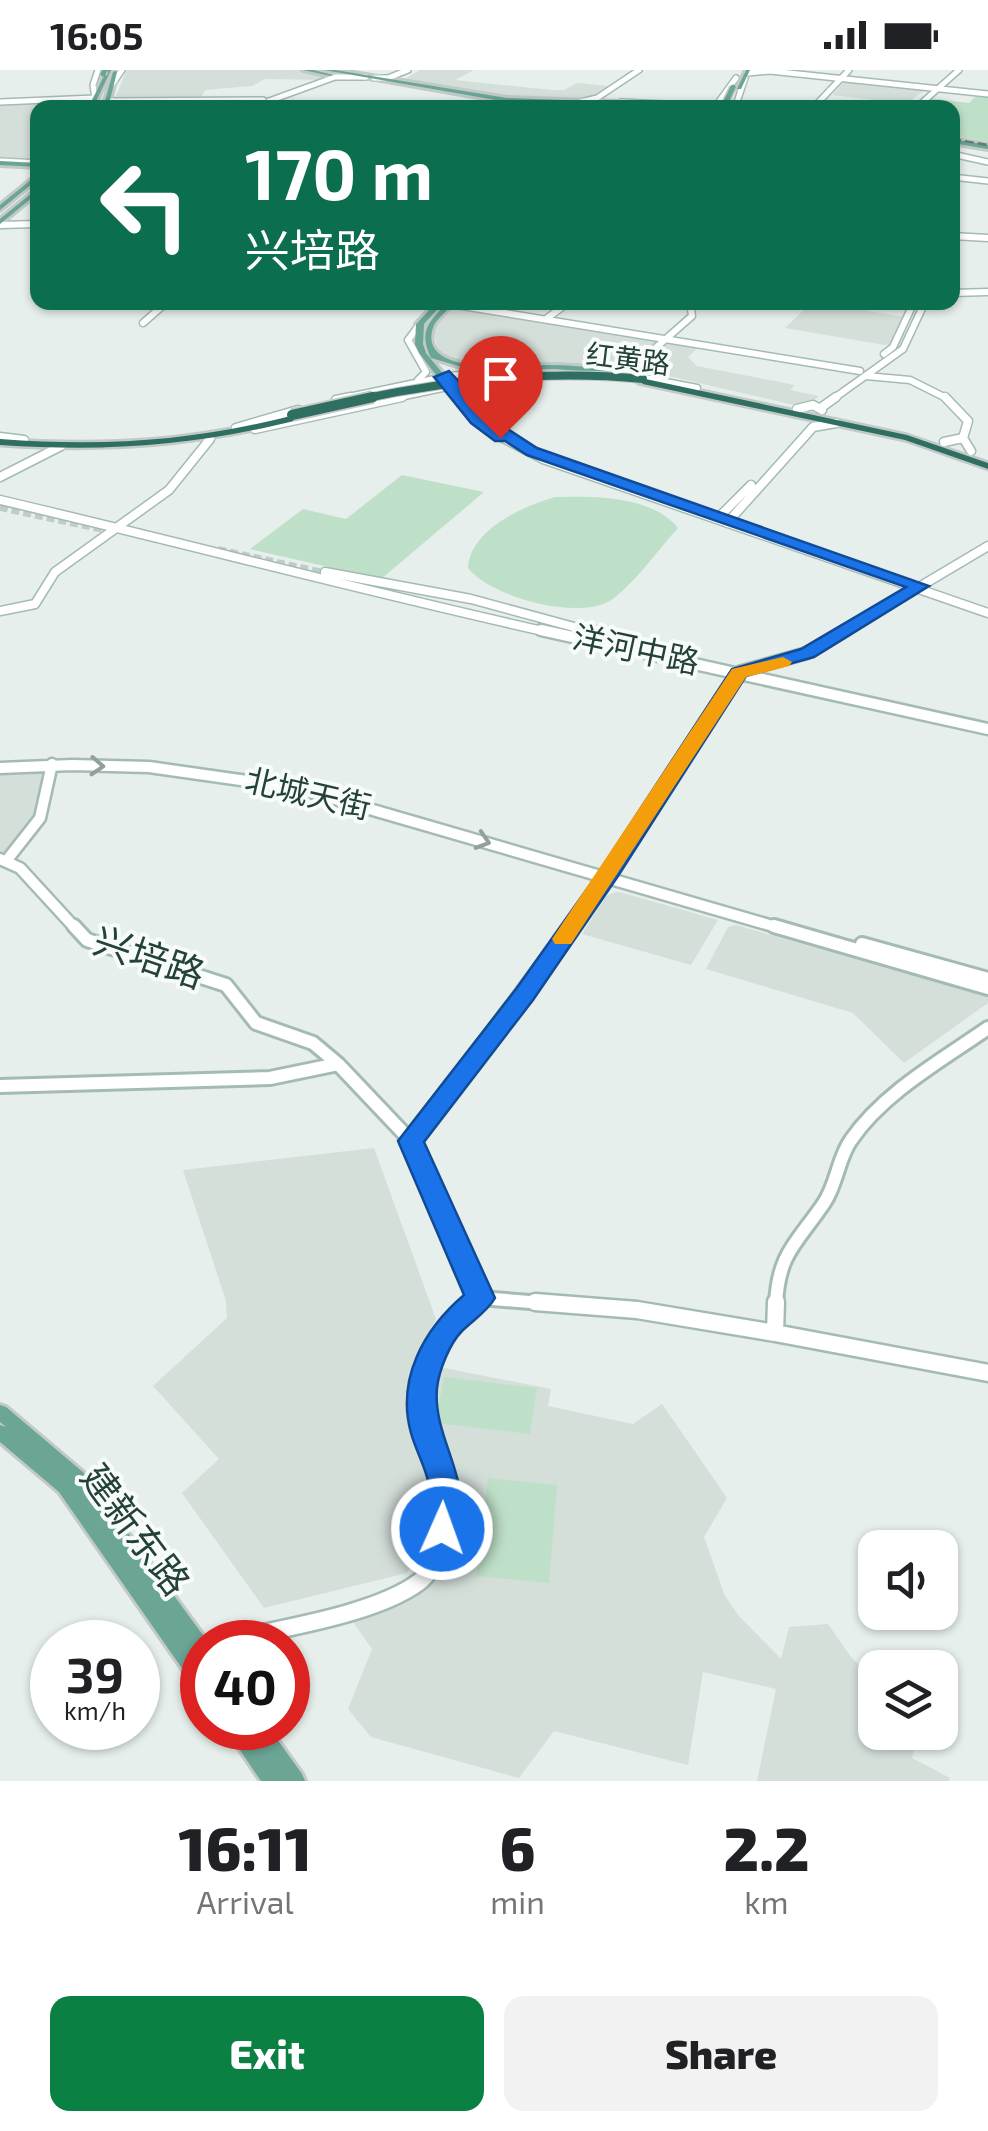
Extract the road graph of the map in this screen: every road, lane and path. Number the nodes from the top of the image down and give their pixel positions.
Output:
1 (307, 70) edge
2 (410, 70) edge
3 (639, 70) edge
4 (760, 70) edge
5 (772, 70) edge
6 (849, 70) edge
7 (956, 70) edge
8 (109, 71) edge
9 (737, 72) edge
10 (747, 74) edge
11 (332, 75) edge
12 (369, 78) junction
13 (842, 78) junction
14 (392, 82) junction
15 (736, 87) junction
16 (934, 88) junction
17 (988, 94) edge
18 (597, 98) junction
19 (94, 100) edge
20 (107, 100) edge
21 (268, 100) edge
22 (451, 100) edge
23 (514, 100) edge
24 (589, 100) edge
25 (600, 100) edge
26 (727, 100) edge
27 (728, 100) edge
28 (729, 100) edge
29 (821, 100) edge
30 (921, 100) edge
31 (30, 102) edge
32 (0, 103) edge
33 (960, 140) edge
34 (988, 145) edge
35 (960, 156) edge
36 (0, 162) edge
37 (988, 162) edge
38 (30, 163) edge
39 (960, 177) edge
40 (988, 181) edge
41 (30, 183) edge
42 (30, 198) edge
43 (0, 208) edge
44 (6, 222) edge
45 (960, 294) edge
46 (988, 294) edge
47 (158, 310) edge
48 (433, 310) edge
49 (444, 310) edge
50 (490, 310) edge
51 (559, 310) edge
52 (691, 310) edge
53 (910, 310) edge
54 (921, 310) edge
55 (546, 320) junction
56 (143, 323) dead end
57 (420, 324) junction
58 (665, 339) junction
59 (427, 352) junction
60 (424, 368) junction
61 (616, 372) junction
62 (878, 372) junction
63 (628, 373) junction
64 (863, 374) junction
65 (445, 376) junction
66 (409, 384) junction
67 (454, 386) junction
68 (695, 390) junction
69 (463, 403) junction
70 (368, 405) junction
71 (812, 405) junction
72 (797, 408) junction
73 (829, 415) junction
74 (806, 416) junction
75 (241, 429) junction
76 (963, 438) junction
77 (210, 439) junction
78 (0, 440) edge
79 (22, 442) junction
80 (944, 442) junction
81 (61, 446) junction
82 (971, 451) junction
83 (988, 458) edge
84 (988, 466) edge
85 (0, 477) edge
86 (0, 500) edge
87 (723, 519) junction
88 (116, 528) junction
89 (988, 546) edge
90 (918, 587) junction
91 (398, 591) dead end
92 (988, 611) edge
93 (0, 612) edge
94 (624, 643) junction
95 (745, 672) junction
96 (988, 726) edge
97 (52, 764) junction
98 (0, 768) edge
99 (222, 776) junction
100 (421, 829) dead end
101 (3, 860) edge
102 (607, 876) junction
103 (988, 979) edge
104 (988, 988) edge
105 (988, 1028) edge
106 (338, 1064) junction
107 (0, 1086) edge
108 (411, 1141) junction
109 (480, 1298) junction
110 (775, 1333) junction
111 (988, 1373) edge
112 (0, 1412) edge
113 (0, 1432) edge
114 (304, 1620) edge
115 (180, 1625) edge
116 (180, 1628) edge
117 (251, 1750) edge
118 (273, 1750) edge
119 (273, 1781) edge
120 (295, 1781) edge

1 - 11 main road
2 - 12 street
2 - 14 street
3 - 18 street
4 - 10 street
4 - 13 street
5 - 13 street
6 - 13 street
7 - 16 street
8 - 19 main road
8 - 20 main road
9 - 15 main road
9 - 26 street
10 - 15 main road
10 - 28 street
11 - 12 main road
11 - 21 street
11 - 22 main road
12 - 14 main road
13 - 16 street
13 - 29 street
14 - 23 main road
15 - 27 main road, bridge
16 - 17 street
16 - 30 street
18 - 24 street
18 - 25 street
31 - 32 street
33 - 34 main road
35 - 37 street
36 - 38 main road
39 - 40 street
41 - 43 main road
42 - 44 main road
45 - 46 street
47 - 56 street
48 - 57 main road
49 - 59 main road
50 - 55 street
51 - 55 street
52 - 58 street
53 - 64 street
54 - 62 street
55 - 58 street
57 - 59 main road
57 - 60 street
58 - 63 street
58 - 64 street
59 - 60 main road
59 - 61 main road
59 - 65 main road
60 - 66 street
61 - 63 street
61 - 65 street
62 - 64 street
62 - 76 street
63 - 68 street
64 - 71 street
64 - 73 street
65 - 66 street
65 - 67 main road
66 - 75 street
67 - 68 street
67 - 69 street
67 - 70 street
67 - 87 street
68 - 72 highway, 红黄路
68 - 74 highway, 红黄路
68 - 75 highway, 红黄路, bridge
69 - 70 street
69 - 87 street
70 - 75 street
71 - 72 street
71 - 73 street
72 - 73 highway, 红黄路
73 - 74 highway, 红黄路
73 - 80 highway, 红黄路
73 - 84 highway, 红黄路
73 - 87 street
74 - 87 street
75 - 77 highway, 红黄路
75 - 79 highway, 红黄路
76 - 80 street
76 - 82 street
77 - 81 highway, 红黄路
77 - 88 street
78 - 79 highway
79 - 81 highway, 红黄路
80 - 82 highway, 红黄路
81 - 85 street
82 - 83 highway, 红黄路
86 - 88 street, 洋河中路
87 - 90 street
88 - 93 street
88 - 94 street, 洋河中路
89 - 90 street
90 - 92 street
90 - 95 street
91 - 94 street
94 - 95 street, 洋河中路
95 - 96 street, 洋河中路
95 - 102 street
97 - 98 street, 北城天街
97 -> 99 street, 北城天街
97 - 101 street
99 - 100 street
99 -> 102 street, 北城天街
101 - 106 street, 兴培路
102 - 103 street, 北城天街
102 - 104 street, 北城天街
102 - 108 street
105 - 110 street
106 - 107 street
106 - 108 street, 兴培路
108 - 109 street, 兴培路
109 - 110 street
109 - 114 street
110 - 111 street
112 - 115 main road, 建新东路
113 - 116 main road, 建新东路
117 - 119 main road
118 - 120 main road

